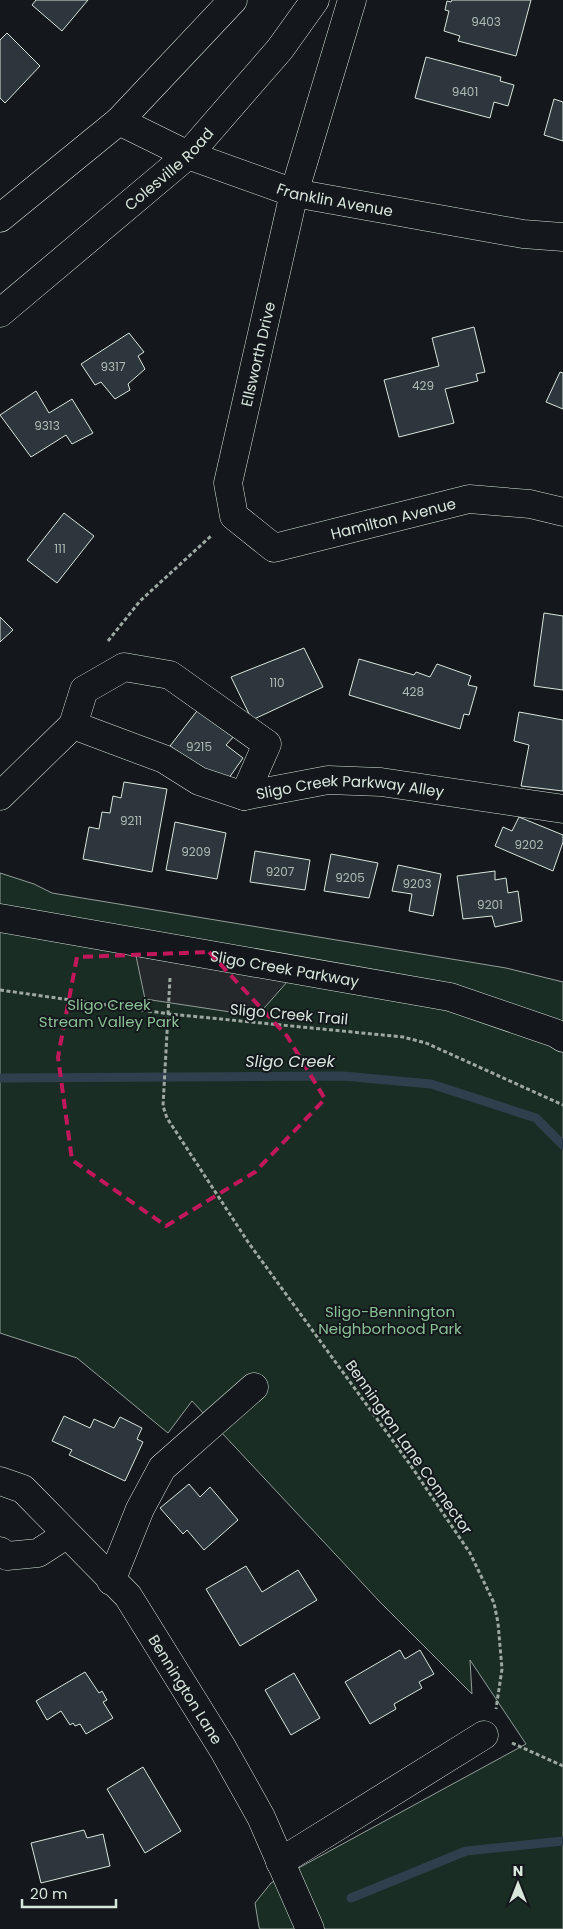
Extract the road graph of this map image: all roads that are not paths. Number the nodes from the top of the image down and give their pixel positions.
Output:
1 (233, 0) edge
2 (315, 0) edge
3 (352, 0) edge
4 (119, 121) junction
5 (188, 154) junction
6 (294, 193) junction
7 (0, 218) edge
8 (563, 237) edge
9 (0, 313) edge
10 (563, 512) edge
11 (234, 516) joint
12 (73, 725) junction
13 (0, 796) edge
14 (244, 796) junction
15 (563, 809) edge
16 (0, 918) edge
17 (560, 1028) edge
18 (254, 1387) dead end
19 (0, 1481) edge
20 (66, 1534) junction
21 (0, 1551) edge
22 (111, 1581) junction
23 (491, 1731) road end
24 (280, 1862) junction
25 (310, 1929) edge

1 - 4 main road
2 - 5 main road, Colesville Road
3 - 6 main road, Ellsworth Drive
4 - 5 main road, Franklin Avenue
4 - 7 main road
5 - 6 main road, Franklin Avenue
5 - 9 main road, Colesville Road
6 - 8 main road, Franklin Avenue
6 - 11 main road, Ellsworth Drive
10 - 11 main road, Hamilton Avenue
12 - 13 main road
12 - 14 main road, Sligo Creek Parkway Alley
12 - 14 main road
14 - 15 main road, Sligo Creek Parkway Alley
16 - 17 main road, Sligo Creek Parkway
18 - 22 main road
19 - 20 main road, Bennington Lane
20 - 21 main road
20 - 22 main road, Bennington Lane
22 - 24 main road, Bennington Lane
23 - 24 main road
24 - 25 main road, Bennington Lane

